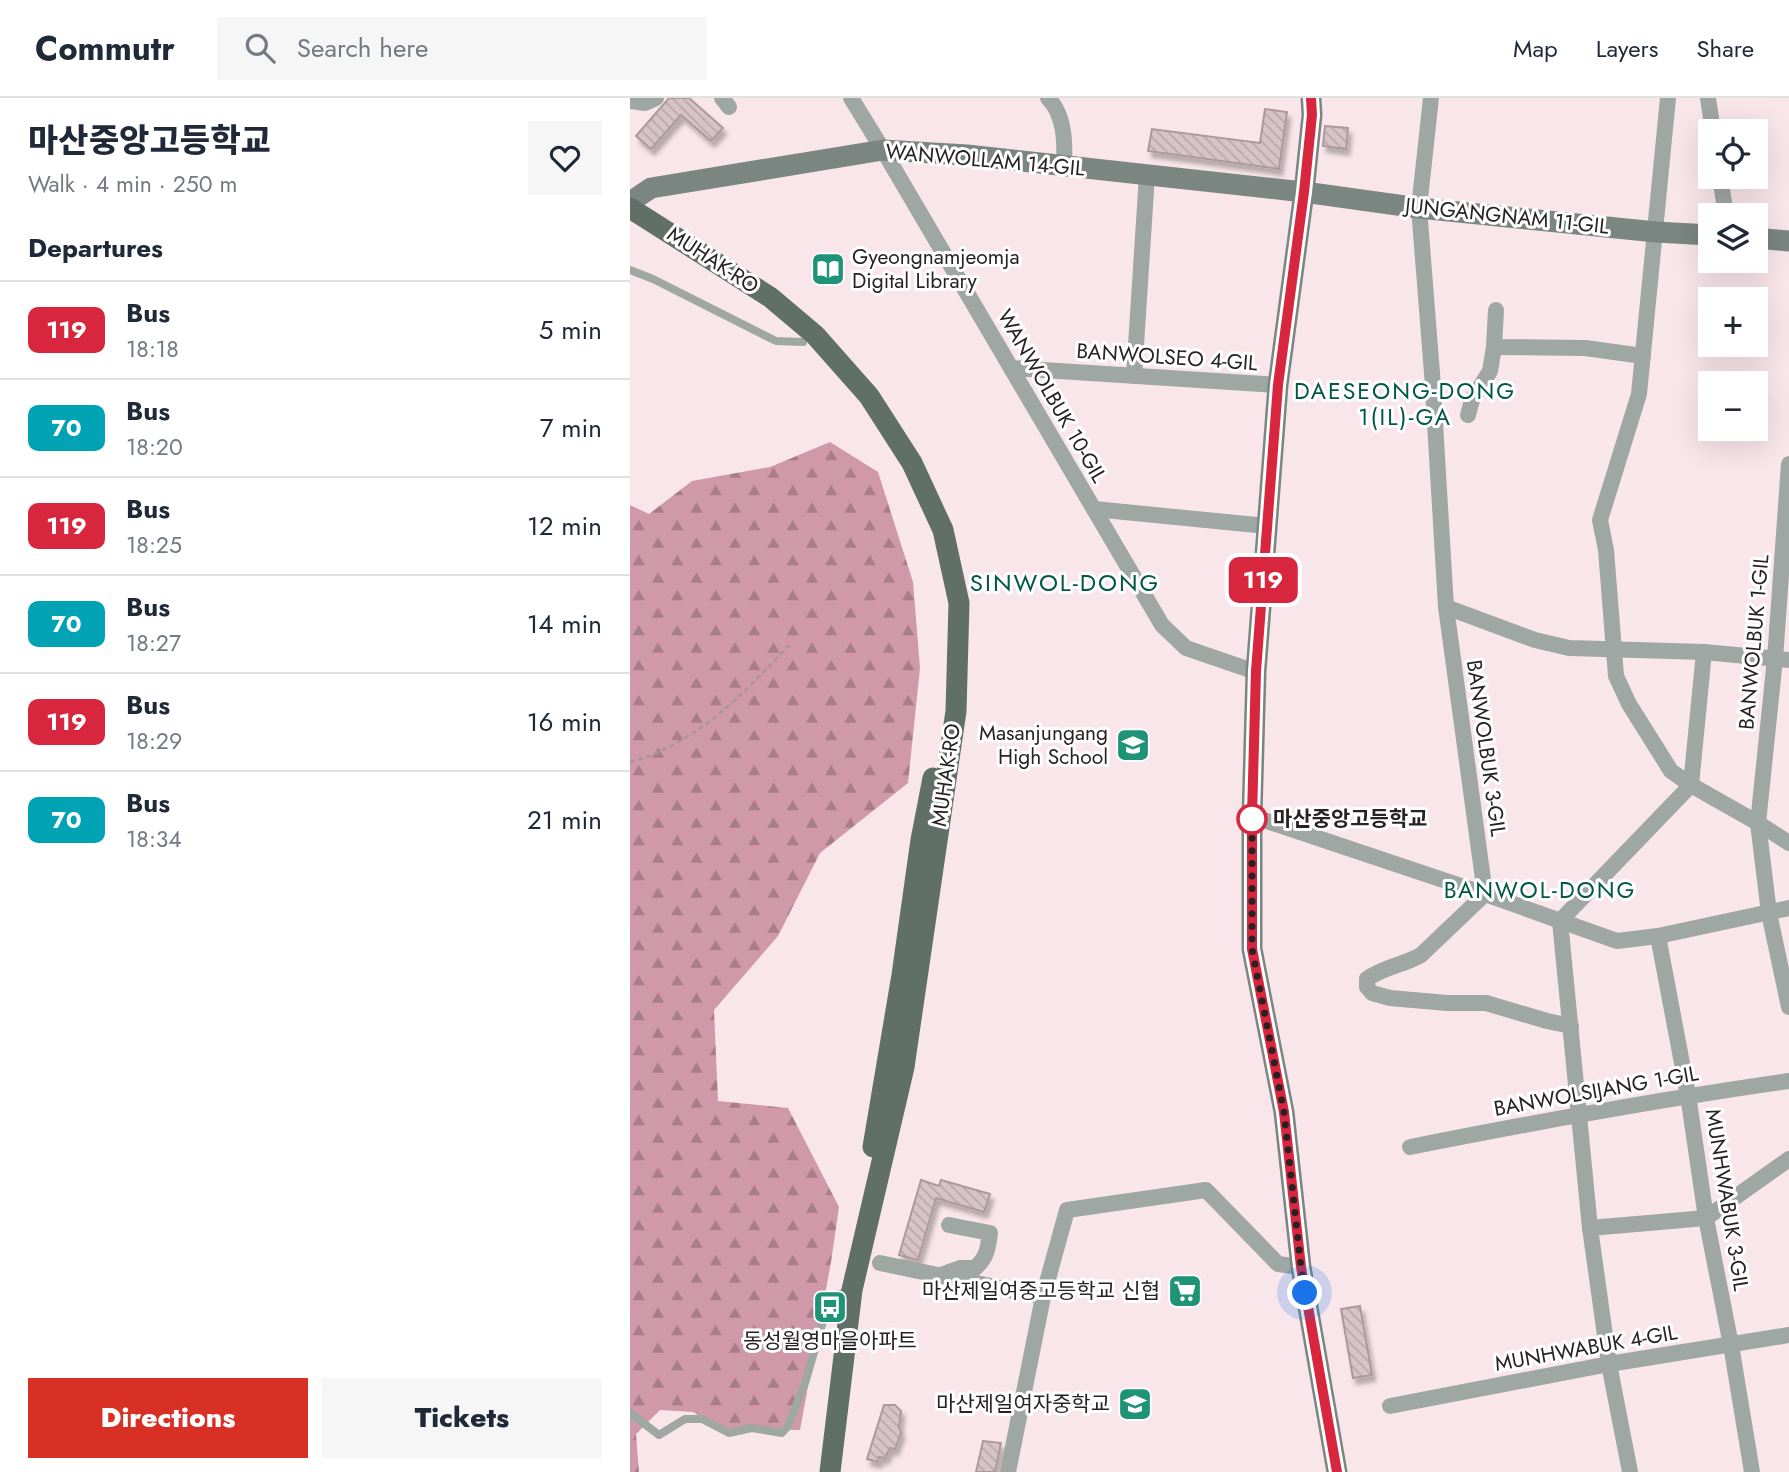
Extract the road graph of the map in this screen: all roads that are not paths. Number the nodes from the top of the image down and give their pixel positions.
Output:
1 (656, 98) edge
2 (851, 98) edge
3 (1048, 98) edge
4 (1311, 98) edge
5 (1431, 98) edge
6 (1668, 98) edge
7 (1708, 98) edge
8 (630, 101) edge
9 (1711, 119) edge
10 (883, 150) junction
11 (1064, 166) junction
12 (1147, 175) junction
13 (1304, 192) junction
14 (630, 202) edge
15 (630, 208) edge
16 (1419, 208) junction
17 (630, 220) edge
18 (1656, 232) junction
19 (1698, 234) edge
20 (1768, 239) edge
21 (1789, 241) edge
22 (630, 270) edge
23 (1496, 310) dead end
24 (803, 342) junction
25 (1494, 348) junction
26 (1643, 356) junction
27 (1011, 368) junction
28 (1134, 376) junction
29 (1278, 385) junction
30 (1468, 415) dead end
31 (1789, 464) edge
32 (1094, 509) junction
33 (1267, 526) junction
34 (1446, 607) junction
35 (1613, 648) junction
36 (1703, 652) junction
37 (1782, 659) edge
38 (1256, 671) junction
39 (1691, 786) junction
40 (1252, 816) junction
41 (1758, 823) junction
42 (1789, 842) edge
43 (1485, 894) junction
44 (1789, 908) edge
45 (1769, 913) junction
46 (1560, 921) junction
47 (1658, 936) junction
48 (1789, 1007) edge
49 (1571, 1026) junction
50 (1789, 1081) edge
51 (1688, 1095) junction
52 (1579, 1114) junction
53 (1410, 1147) dead end
54 (1789, 1159) edge
55 (1706, 1217) junction
56 (949, 1225) dead end
57 (1590, 1227) junction
58 (880, 1263) dead end
59 (1301, 1267) junction
60 (939, 1275) junction
61 (844, 1292) junction
62 (1043, 1297) junction
63 (1789, 1335) edge
64 (1731, 1345) junction
65 (1609, 1364) junction
66 (1390, 1406) dead end
67 (630, 1413) edge
68 (816, 1472) edge
69 (830, 1472) edge
70 (1008, 1472) edge
71 (1337, 1472) edge
72 (1630, 1472) edge
73 (1752, 1472) edge

1 - 8 street
2 - 10 street, WANWOLBUK 10-GIL
3 - 11 street
4 - 13 main road
5 - 16 street, BANWOLBUK 3-GIL
6 - 18 street
7 - 9 street
10 - 11 main road, WANWOLLAM 14-GIL
10 - 14 main road, WANWOLLAM 14-GIL
10 - 27 street, WANWOLBUK 10-GIL
11 - 12 main road, WANWOLLAM 14-GIL
12 - 13 main road, WANWOLLAM 14-GIL
12 - 28 street
13 - 16 main road, JUNGANGNAM 11-GIL
13 - 29 main road
15 - 69 main road, MUHAK-RO
16 - 18 main road, JUNGANGNAM 11-GIL
16 - 34 street, BANWOLBUK 3-GIL
17 - 24 main road, MUHAK-RO
18 - 19 main road, JUNGANGNAM 11-GIL
18 - 26 street
20 - 21 main road
22 - 24 lane
23 - 25 street
24 - 61 main road, MUHAK-RO
25 - 26 street
25 - 30 street
26 - 35 street
27 - 28 street, BANWOLSEO 4-GIL
27 - 32 street, WANWOLBUK 10-GIL
28 - 29 street, BANWOLSEO 4-GIL
29 - 33 main road
31 - 37 street, BANWOLBUK 1-GIL
32 - 33 street
32 - 38 street, WANWOLBUK 10-GIL
33 - 38 main road
34 - 35 street
34 - 43 street, BANWOLBUK 3-GIL
35 - 36 street
35 - 39 street
36 - 37 street
36 - 39 street
37 - 41 street, BANWOLBUK 1-GIL
38 - 40 main road
39 - 41 street
39 - 46 street
40 - 43 street
40 - 59 main road
41 - 42 street
41 - 45 street, BANWOLBUK 1-GIL
43 - 46 street
43 - 49 street
44 - 45 street
45 - 47 street
45 - 48 street, BANWOLBUK 1-GIL
46 - 47 street
46 - 49 street
47 - 51 street, MUNHWABUK 3-GIL
49 - 52 street
50 - 51 street, BANWOLSIJANG 1-GIL
51 - 52 street, BANWOLSIJANG 1-GIL
51 - 55 street, MUNHWABUK 3-GIL
52 - 53 street, BANWOLSIJANG 1-GIL
52 - 57 street
54 - 55 street
55 - 57 street
55 - 64 street, MUNHWABUK 3-GIL
56 - 60 street
57 - 65 street
58 - 60 street
59 - 62 street
59 - 71 main road
60 - 62 street
61 - 67 lane
61 - 68 main road, MUHAK-RO
62 - 70 street
63 - 64 street, MUNHWABUK 4-GIL
64 - 65 street, MUNHWABUK 4-GIL
64 - 73 street, MUNHWABUK 3-GIL
65 - 66 street, MUNHWABUK 4-GIL
65 - 72 street

